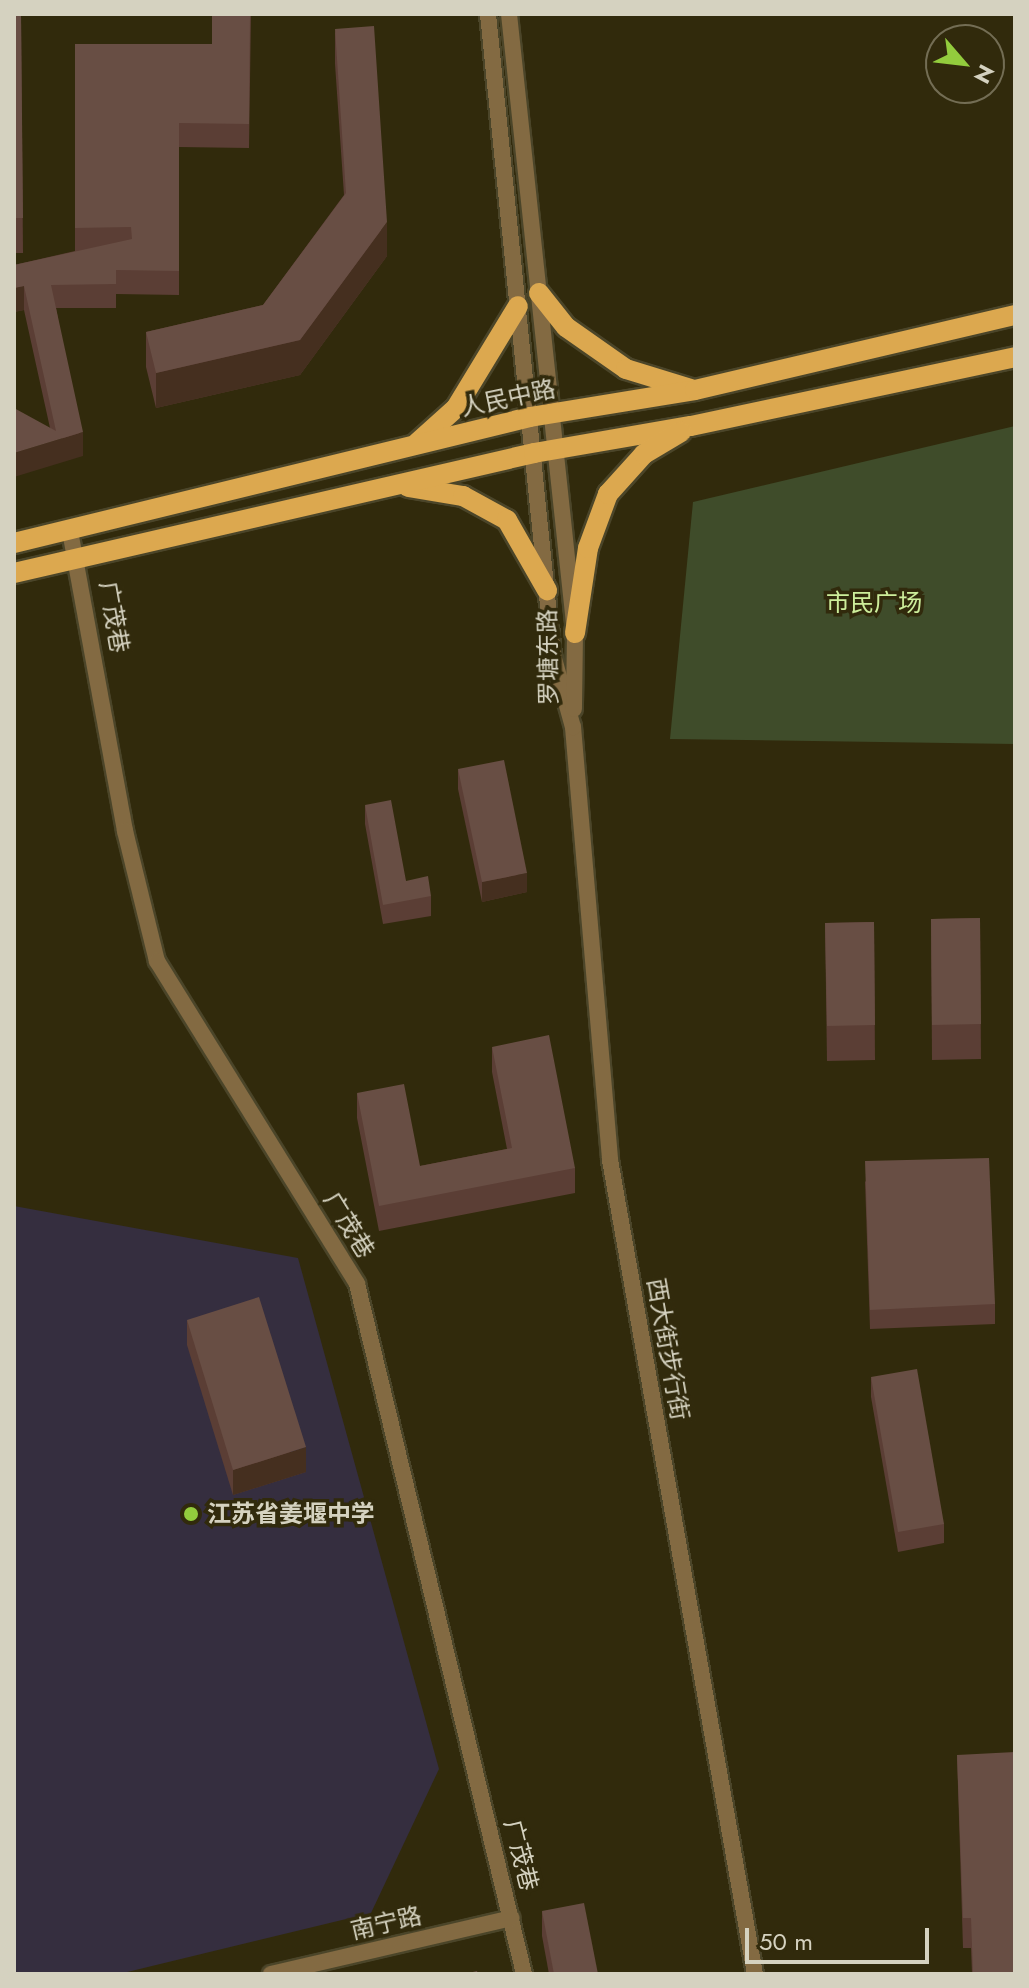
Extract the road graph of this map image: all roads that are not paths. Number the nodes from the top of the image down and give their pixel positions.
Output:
1 (488, 14) edge
2 (509, 14) edge
3 (539, 293) junction
4 (518, 306) junction
5 (1015, 315) edge
6 (1015, 357) edge
7 (695, 390) junction
8 (552, 413) junction
9 (530, 417) junction
10 (691, 426) junction
11 (415, 445) junction
12 (557, 449) junction
13 (534, 453) junction
14 (396, 485) junction
15 (70, 531) junction
16 (14, 543) edge
17 (79, 559) junction
18 (14, 573) edge
19 (547, 590) junction
20 (575, 633) junction
21 (573, 727) junction
22 (512, 1918) junction
23 (271, 1974) edge
24 (524, 1974) edge
25 (755, 1974) edge

1 - 4 street, 罗塘东路
2 - 3 street, 罗塘东路
3 - 7 main road
3 - 8 street, 罗塘东路
4 - 9 street, 罗塘东路
4 - 11 main road
5 - 7 main road, 人民中路
6 - 10 main road
7 - 8 main road, 人民中路
8 - 9 main road, 人民中路
8 - 12 street, 罗塘东路
9 - 11 main road, 人民中路
9 - 13 street, 罗塘东路
10 - 12 main road
10 - 20 main road
11 - 15 main road, 人民中路
12 - 13 main road
12 - 20 street, 罗塘东路
13 - 14 main road
13 - 19 street, 罗塘东路
14 - 17 main road
14 - 19 main road
15 - 16 main road, 人民中路
15 - 17 street, 广茂巷
17 - 18 main road
17 - 22 street, 广茂巷
19 - 21 street, 罗塘东路
20 - 21 street, 罗塘东路
21 - 25 street, 西大街步行街
22 - 23 street, 南宁路
22 - 24 street, 广茂巷

